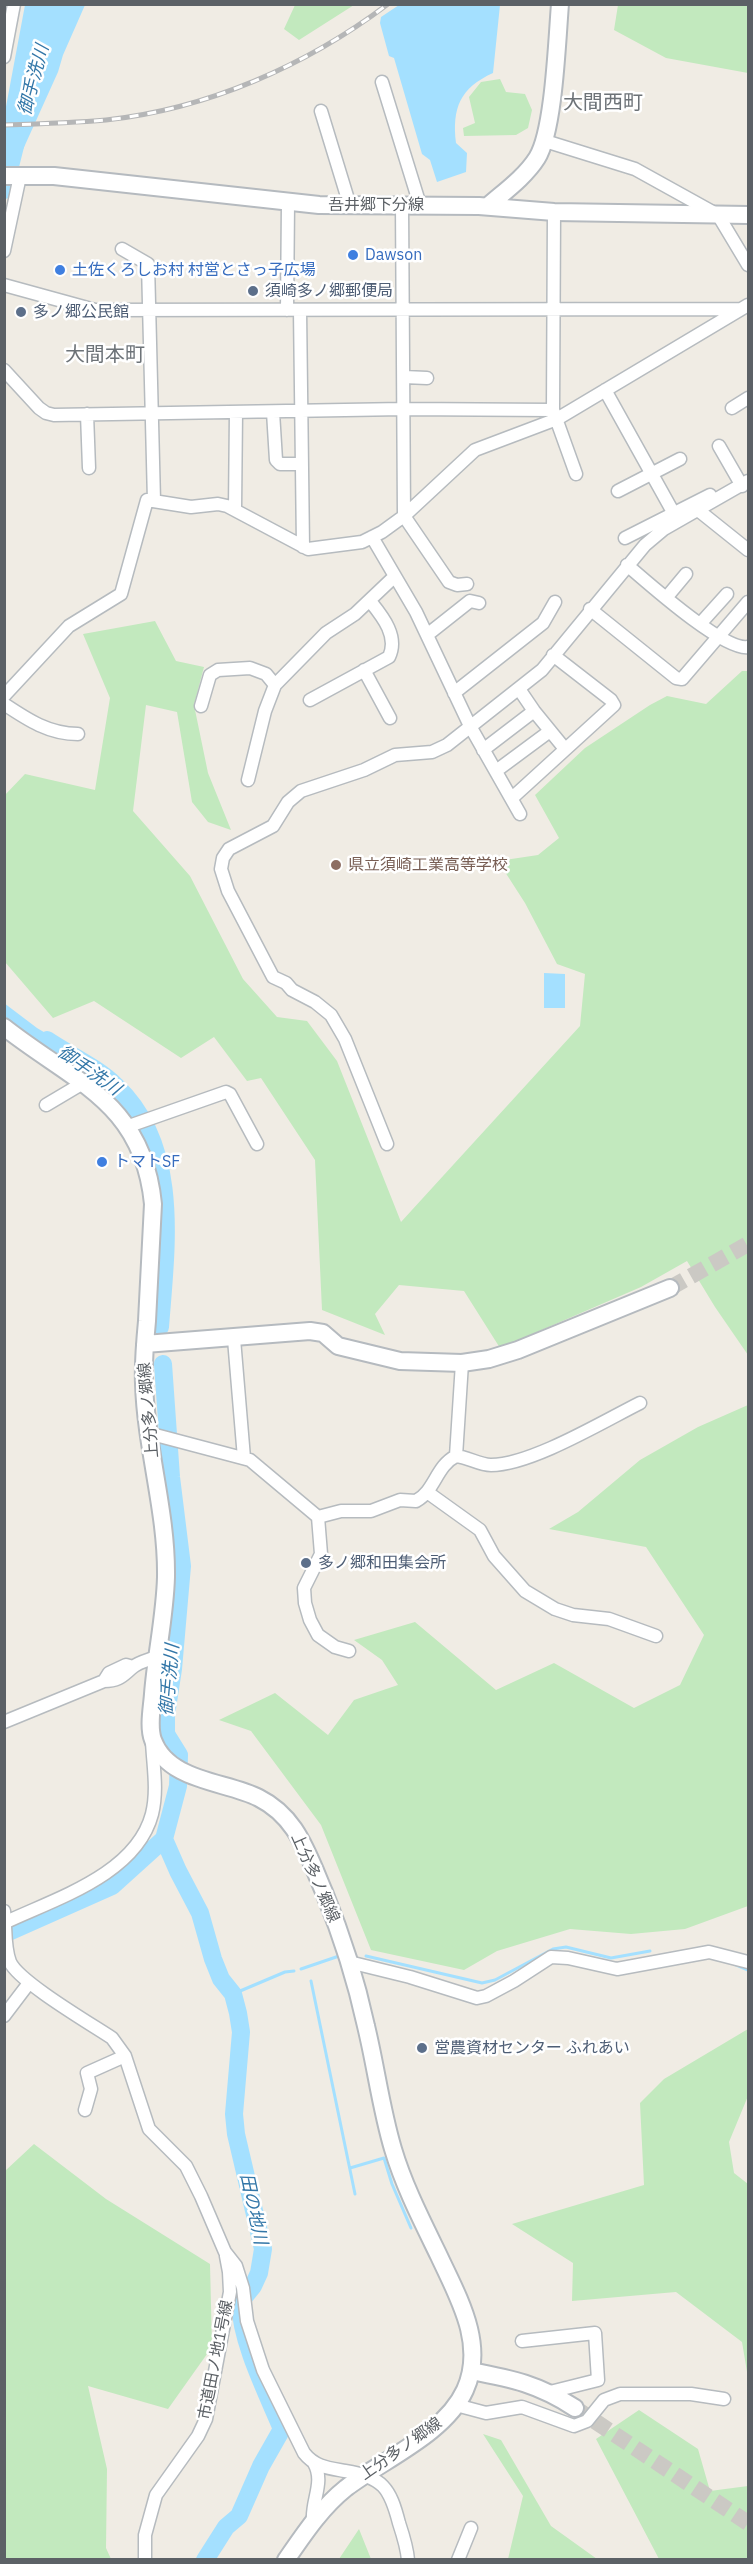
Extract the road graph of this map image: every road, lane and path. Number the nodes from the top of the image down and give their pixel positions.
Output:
1 (14, 4) edge
2 (560, 4) edge
3 (5, 55) edge
4 (381, 82) dead end
5 (321, 111) dead end
6 (545, 141) junction
7 (14, 176) edge
8 (288, 203) junction
9 (402, 205) junction
10 (420, 205) junction
11 (350, 206) junction
12 (488, 206) junction
13 (555, 212) junction
14 (718, 215) junction
15 (748, 215) edge
16 (122, 249) dead end
17 (4, 251) edge
18 (748, 266) edge
19 (4, 285) edge
20 (745, 307) edge
21 (404, 309) junction
22 (150, 310) junction
23 (287, 310) junction
24 (300, 310) junction
25 (554, 310) junction
26 (4, 370) edge
27 (404, 377) junction
28 (427, 378) dead end
29 (605, 390) junction
30 (748, 398) edge
31 (732, 408) dead end
32 (403, 409) junction
33 (301, 411) junction
34 (236, 412) junction
35 (273, 412) junction
36 (152, 413) junction
37 (87, 414) junction
38 (555, 414) junction
39 (719, 446) dead end
40 (680, 459) dead end
41 (301, 464) junction
42 (89, 468) dead end
43 (576, 474) dead end
44 (653, 474) junction
45 (743, 483) edge
46 (618, 491) dead end
47 (154, 501) junction
48 (236, 509) junction
49 (698, 510) junction
50 (673, 512) junction
51 (404, 516) junction
52 (372, 537) junction
53 (625, 538) dead end
54 (303, 547) junction
55 (748, 550) edge
56 (627, 565) junction
57 (686, 574) dead end
58 (394, 577) junction
59 (467, 584) dead end
60 (727, 594) dead end
61 (666, 598) junction
62 (370, 601) junction
63 (555, 602) dead end
64 (748, 602) edge
65 (479, 603) dead end
66 (590, 609) junction
67 (700, 624) junction
68 (427, 635) junction
69 (719, 637) junction
70 (748, 647) edge
71 (553, 655) junction
72 (364, 670) junction
73 (275, 684) junction
74 (519, 689) junction
75 (454, 693) junction
76 (4, 696) edge
77 (310, 700) dead end
78 (4, 704) edge
79 (201, 706) dead end
80 (534, 711) junction
81 (390, 718) dead end
82 (470, 726) junction
83 (550, 731) junction
84 (78, 734) dead end
85 (565, 749) junction
86 (483, 750) junction
87 (496, 771) junction
88 (248, 780) dead end
89 (512, 798) junction
90 (520, 814) dead end
91 (4, 1027) edge
92 (83, 1083) junction
93 (46, 1105) dead end
94 (133, 1125) junction
95 (257, 1144) dead end
96 (387, 1144) dead end
97 (670, 1288) tunnel mouth
98 (234, 1339) junction
99 (145, 1344) junction
100 (462, 1364) junction
101 (640, 1403) dead end
102 (154, 1434) junction
103 (456, 1456) junction
104 (244, 1458) junction
105 (428, 1492) junction
106 (318, 1517) junction
107 (656, 1636) dead end
108 (349, 1651) dead end
109 (156, 1657) junction
110 (4, 1722) edge
111 (152, 1738) junction
112 (5, 1921) edge
113 (349, 1962) junction
114 (748, 1962) edge
115 (29, 1983) junction
116 (4, 2016) edge
117 (125, 2056) junction
118 (85, 2110) dead end
119 (225, 2252) junction
120 (522, 2341) dead end
121 (471, 2371) junction
122 (550, 2392) junction
123 (723, 2399) dead end
124 (456, 2405) junction
125 (575, 2408) tunnel mouth
126 (314, 2463) junction
127 (364, 2474) junction
128 (313, 2522) junction
129 (471, 2528) dead end
130 (145, 2559) edge
131 (286, 2559) edge
132 (408, 2559) edge
133 (458, 2559) edge

1 - 3 street
2 - 6 main road
4 - 10 street
5 - 11 street
6 - 12 main road
6 - 14 street
7 - 8 main road, 吾井郷下分線
7 - 17 street
8 - 11 main road, 吾井郷下分線
8 - 23 street
9 - 10 main road, 吾井郷下分線
9 - 11 main road, 吾井郷下分線
9 - 21 street
10 - 12 main road, 吾井郷下分線
12 - 13 main road, 吾井郷下分線
13 - 14 main road, 吾井郷下分線
13 - 25 street
14 - 15 main road, 吾井郷下分線
14 - 18 street
16 - 22 street
19 - 22 street
20 - 25 street
20 - 29 street
21 - 24 street
21 - 25 street
21 - 27 street
22 - 23 street
22 - 36 street
23 - 24 street
24 - 33 street
25 - 38 street
26 - 37 street
27 - 28 street
27 - 32 street
29 - 38 street
29 - 44 street
30 - 31 street
32 - 33 street
32 - 38 street
32 - 51 street
33 - 35 street
33 - 41 street
34 - 35 street
34 - 36 street
34 - 48 street
35 - 41 street
36 - 37 street
36 - 47 street
37 - 42 street
38 - 43 street
38 - 51 street
39 - 45 street
40 - 44 street
41 - 54 street
44 - 46 street
44 - 50 street
45 - 49 street
45 - 50 street
47 - 48 street
47 - 76 street
48 - 54 street
49 - 55 street
49 - 56 street
50 - 53 street
51 - 52 street
51 - 59 street
52 - 54 street
52 - 58 street
56 - 61 street
56 - 66 street
57 - 61 street
58 - 62 street
58 - 68 street
60 - 67 street
61 - 67 street
62 - 72 street
62 - 73 street
63 - 75 street
64 - 69 street
65 - 68 street
66 - 69 street
66 - 71 street
67 - 69 street
68 - 75 street
69 - 70 street
71 - 74 street
71 - 85 street
72 - 77 street
72 - 81 street
73 - 79 street
73 - 88 street
74 - 80 street
74 - 82 street
75 - 82 street
78 - 84 street
80 - 83 street
80 - 86 street
82 - 86 street
82 - 96 street
83 - 85 street
83 - 87 street
85 - 89 street
86 - 87 street
87 - 89 street
89 - 90 street
91 - 92 main road, 上分多ノ郷線
92 - 93 street
92 - 94 main road, 上分多ノ郷線
94 - 95 street
94 - 99 main road, 上分多ノ郷線
97 - 100 main road
98 - 99 main road
98 - 100 main road
98 - 104 street
99 - 102 main road, 上分多ノ郷線
100 - 103 street
101 - 103 street
102 - 104 street
102 - 109 main road, 上分多ノ郷線
103 - 105 street
104 - 106 street
105 - 106 street
105 - 107 street
106 - 108 street
109 - 110 street
109 - 111 main road, 上分多ノ郷線
111 - 112 street
111 - 113 main road, 上分多ノ郷線
112 - 115 street
113 - 114 street
113 - 121 main road, 上分多ノ郷線
115 - 116 street
115 - 117 street
117 - 118 street
117 - 119 street
119 - 126 street
119 - 130 street, 市道田ノ地1号線
120 - 122 street
121 - 122 main road
121 - 124 main road, 上分多ノ郷線
122 - 125 main road
123 - 124 street
124 - 127 main road, 上分多ノ郷線
126 - 127 street
126 - 128 street
127 - 128 main road, 上分多ノ郷線
127 - 132 street
128 - 131 main road, 上分多ノ郷線
129 - 133 street

